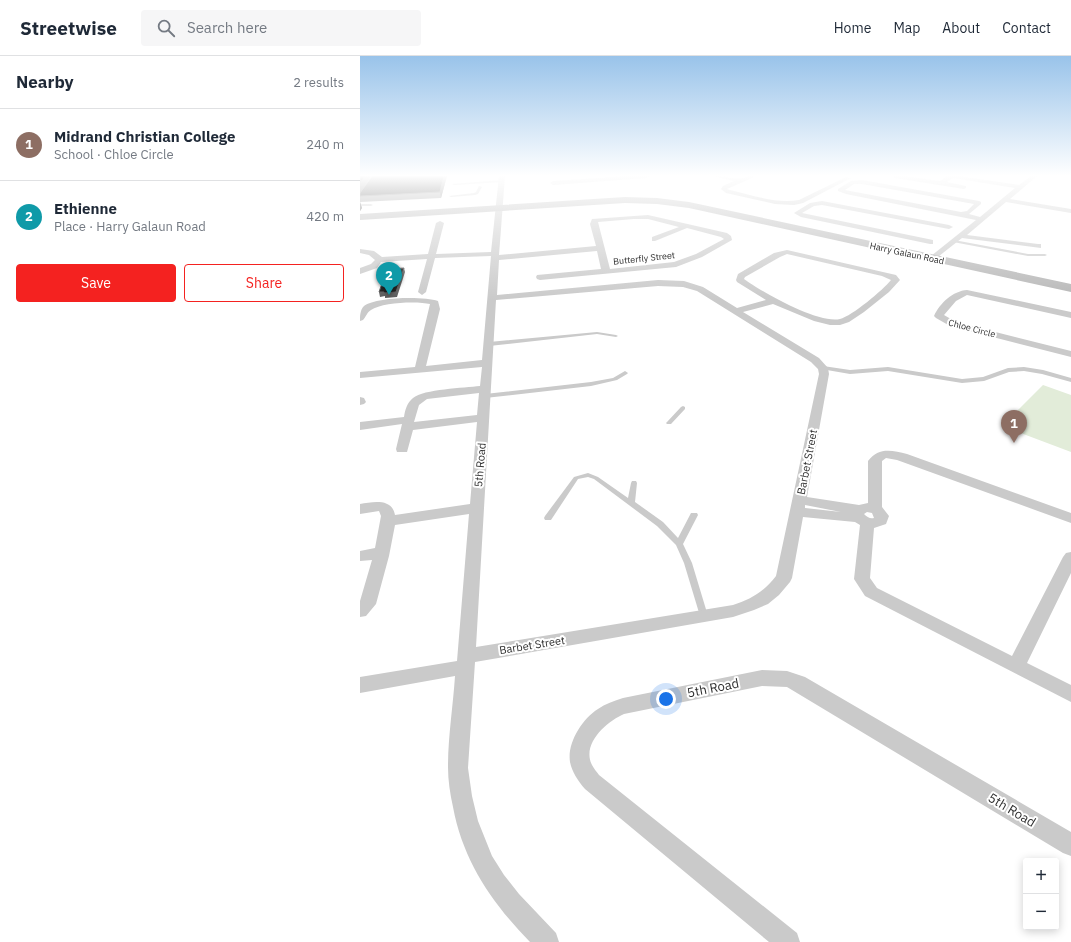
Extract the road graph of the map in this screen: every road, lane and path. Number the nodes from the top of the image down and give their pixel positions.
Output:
1 (498, 217) edge
2 (639, 217) edge
3 (646, 217) edge
4 (745, 217) edge
5 (814, 217) edge
6 (901, 217) edge
7 (974, 217) edge
8 (981, 219) joint
9 (440, 223) dead end
10 (686, 226) junction
11 (949, 227) dead end
12 (961, 236) junction
13 (655, 239) dead end
14 (954, 241) junction
15 (930, 242) dead end
16 (1038, 246) dead end
17 (600, 248) junction
18 (360, 251) edge
19 (495, 254) junction
20 (1045, 255) dead end
21 (432, 256) junction
22 (934, 258) junction
23 (379, 260) junction
24 (360, 271) edge
25 (606, 271) junction
26 (540, 277) dead end
27 (1071, 288) edge
28 (422, 292) dead end
29 (492, 298) junction
30 (775, 300) junction
31 (1018, 302) junction
32 (735, 311) junction
33 (1011, 311) dead end
34 (360, 318) edge
35 (1070, 320) edge
36 (616, 336) dead end
37 (489, 344) junction
38 (1071, 354) edge
39 (487, 363) junction
40 (823, 368) junction
41 (420, 369) junction
42 (625, 374) dead end
43 (360, 375) edge
44 (1071, 380) edge
45 (486, 392) junction
46 (683, 408) dead end
47 (484, 418) junction
48 (669, 423) dead end
49 (408, 424) junction
50 (360, 426) edge
51 (402, 449) dead end
52 (634, 483) dead end
53 (631, 504) junction
54 (798, 506) junction
55 (477, 508) junction
56 (360, 509) edge
57 (694, 516) dead end
58 (862, 517) junction
59 (548, 518) dead end
60 (1071, 518) edge
61 (388, 521) junction
62 (679, 544) junction
63 (381, 553) junction
64 (360, 556) edge
65 (1071, 557) edge
66 (360, 611) edge
67 (704, 616) junction
68 (464, 661) junction
69 (1016, 666) junction
70 (360, 685) edge
71 (1071, 694) edge
72 (1071, 845) edge
73 (777, 938) edge
74 (547, 942) edge

1 - 19 street, 5th Road
2 - 17 street, Butterfly Street
3 - 10 street, Butterfly Street
4 - 22 main road, Harry Galaun Road
5 - 15 street
6 - 11 street
7 - 8 street
8 - 12 street
9 - 21 street
10 - 13 street
10 - 25 street, Butterfly Street
12 - 14 street
12 - 16 street
14 - 20 lane
14 - 22 street
17 - 19 street
17 - 25 street, Butterfly Street
18 - 23 street
19 - 21 street
19 - 29 street, 5th Road
21 - 23 street
21 - 28 street
22 - 27 main road, Harry Galaun Road
23 - 24 street
25 - 26 street, Butterfly Street
29 - 32 street
29 - 37 street, 5th Road
30 - 30 street
30 - 32 street
31 - 33 street
31 - 35 street, Chloe Circle
31 - 38 street, Chloe Circle
32 - 40 street
34 - 41 street
36 - 37 lane
37 - 39 street, 5th Road
39 - 41 street
39 - 45 street, 5th Road
40 - 44 lane
40 - 54 street, Barbet Street
41 - 43 street
42 - 45 lane
45 - 47 street, 5th Road
45 - 49 street
46 - 48 lane
47 - 49 street
47 - 55 street, 5th Road
49 - 50 street
49 - 51 street
52 - 53 lane
53 - 59 lane
53 - 62 lane
54 - 58 street
54 - 67 street, Barbet Street
55 - 61 street
55 - 68 street, 5th Road
56 - 61 street
57 - 62 lane
58 - 60 street
58 - 69 street
61 - 63 street
62 - 67 lane
63 - 64 street
63 - 66 street
65 - 69 street
67 - 68 street, Barbet Street
68 - 70 street, Barbet Street
68 - 74 street, 5th Road
69 - 71 street
72 - 73 street, 5th Road

